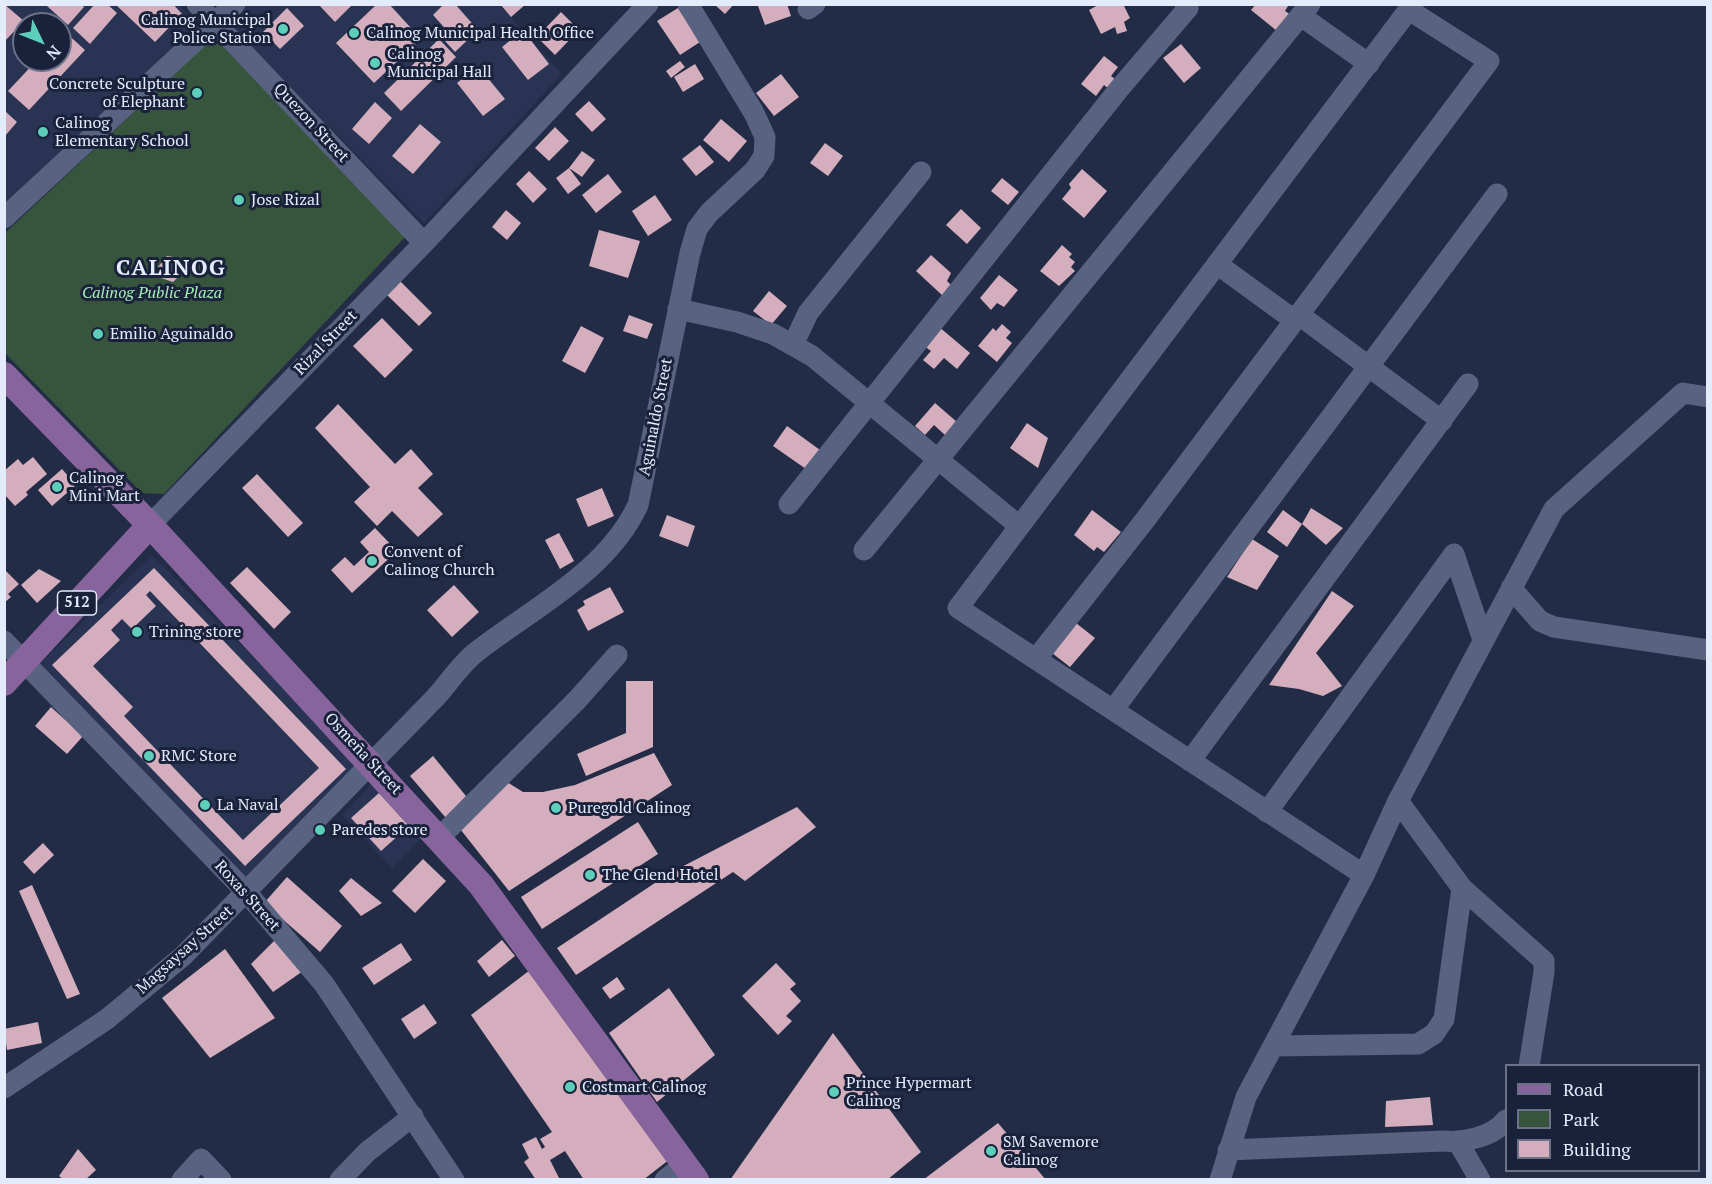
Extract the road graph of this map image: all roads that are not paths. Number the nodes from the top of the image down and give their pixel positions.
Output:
1 (198, 4) edge
2 (235, 4) edge
3 (648, 4) edge
4 (688, 4) edge
5 (1185, 4) edge
6 (1411, 8) edge
7 (1306, 10) edge
8 (215, 24) junction
9 (1369, 64) junction
10 (921, 172) dead end
11 (1497, 194) dead end
12 (4, 218) edge
13 (424, 243) junction
14 (1216, 264) junction
15 (678, 309) junction
16 (1296, 317) junction
17 (793, 345) junction
18 (1370, 367) junction
19 (4, 375) edge
20 (1468, 384) dead end
21 (1707, 397) edge
22 (869, 402) junction
23 (1442, 421) junction
24 (939, 458) junction
25 (789, 504) dead end
26 (150, 525) junction
27 (1018, 525) junction
28 (864, 550) dead end
29 (1511, 588) junction
30 (1483, 640) junction
31 (4, 641) edge
32 (1707, 650) edge
33 (617, 655) dead end
34 (1036, 659) junction
35 (23, 661) junction
36 (4, 682) edge
37 (1113, 710) junction
38 (1190, 761) junction
39 (371, 763) junction
40 (1398, 801) junction
41 (1267, 812) junction
42 (439, 838) junction
43 (1364, 875) junction
44 (1462, 888) junction
45 (247, 893) junction
46 (1274, 1046) junction
47 (1529, 1064) edge
48 (4, 1088) edge
49 (413, 1116) junction
50 (1505, 1122) edge
51 (1458, 1142) junction
52 (1228, 1150) junction
53 (690, 1172) edge
54 (182, 1179) edge
55 (221, 1179) edge
56 (340, 1179) edge
57 (454, 1179) edge
58 (665, 1179) edge
59 (1220, 1179) edge
60 (1480, 1179) edge

1 - 8 street, Quezon Street
2 - 8 street
3 - 13 street, Rizal Street
4 - 15 street, Aguinaldo Street
5 - 22 street
6 - 9 street
6 - 16 street
7 - 9 street
7 - 24 street
8 - 12 street
8 - 13 street, Quezon Street
9 - 14 street
10 - 17 street
11 - 18 street
13 - 26 street, Rizal Street
14 - 16 street
14 - 27 street
15 - 17 street
15 - 39 street, Aguinaldo Street
16 - 18 street
16 - 34 street
17 - 22 street
18 - 23 street
18 - 37 street
19 - 26 main road, Osmeña Street
20 - 23 street
21 - 29 street
22 - 24 street
22 - 25 street
23 - 38 street
24 - 27 street
24 - 28 street
26 - 35 main road, Rizal Street / 512
26 - 39 main road, Osmeña Street
27 - 34 street
29 - 30 street
29 - 32 street
30 - 40 street
30 - 41 street
31 - 35 street, Roxas Street
33 - 42 street
34 - 37 street
35 - 36 main road, Rizal Street / 512
35 - 45 street, Roxas Street
37 - 38 street
38 - 41 street
39 - 42 main road, Osmeña Street
39 - 45 street, Magsaysay Street
40 - 43 street
40 - 44 street
41 - 43 street
42 - 53 main road, Osmeña Street
43 - 46 street
44 - 46 street
44 - 47 street
45 - 48 street, Magsaysay Street
45 - 49 street, Roxas Street
46 - 52 street
49 - 56 street
49 - 57 street, Roxas Street
50 - 51 street
51 - 52 street
51 - 60 street
52 - 59 street
53 - 58 street
54 - 55 street

